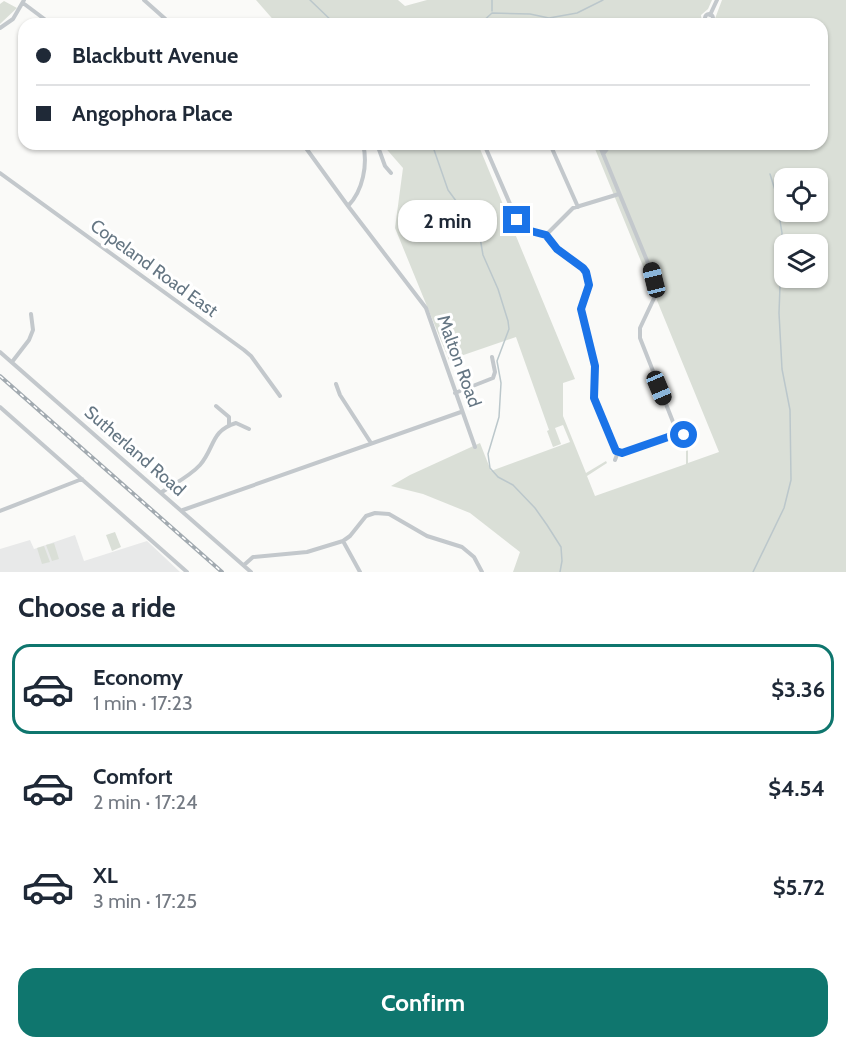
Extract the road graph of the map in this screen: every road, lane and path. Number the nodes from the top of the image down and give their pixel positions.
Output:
1 (144, 0) edge
2 (717, 0) edge
3 (24, 2) edge
4 (44, 18) edge
5 (164, 18) edge
6 (705, 18) edge
7 (0, 28) edge
8 (307, 150) edge
9 (365, 150) edge
10 (379, 150) edge
11 (487, 150) edge
12 (553, 150) edge
13 (601, 150) edge
14 (606, 150) edge
15 (603, 154) junction
16 (0, 173) edge
17 (391, 173) dead end
18 (619, 194) junction
19 (348, 206) junction
20 (578, 207) junction
21 (546, 235) junction
22 (31, 314) dead end
23 (0, 352) edge
24 (492, 357) dead end
25 (12, 362) junction
26 (336, 384) dead end
27 (455, 393) junction
28 (280, 396) dead end
29 (216, 406) dead end
30 (0, 407) edge
31 (461, 412) junction
32 (229, 426) junction
33 (249, 429) dead end
34 (674, 432) junction
35 (688, 438) dead end
36 (371, 443) junction
37 (475, 447) dead end
38 (618, 452) junction
39 (615, 460) dead end
40 (82, 479) junction
41 (162, 492) junction
42 (183, 510) junction
43 (0, 511) edge
44 (343, 541) junction
45 (244, 565) junction
46 (187, 572) edge
47 (251, 572) edge
48 (360, 572) edge
49 (482, 572) edge

1 - 5 street
2 - 6 street
3 - 4 street
3 - 7 street
8 - 19 street, Malton Road
9 - 19 street
10 - 17 street
11 - 21 street
12 - 20 street
13 - 15 street
14 - 15 street
15 - 18 street
16 - 28 street, Copeland Road East
18 - 20 street
18 - 34 street
19 - 27 street, Malton Road
20 - 21 street
21 - 38 street
22 - 25 street
23 - 25 street, Sutherland Road
24 - 27 street
25 - 41 street, Sutherland Road
26 - 36 street
27 - 31 street, Malton Road
29 - 32 street
30 - 40 street
31 - 36 street
31 - 37 street, Malton Road
32 - 33 street
32 - 41 street
34 - 35 street
34 - 38 street
36 - 42 street
38 - 39 street
40 - 43 street
40 - 46 street
41 - 42 street, Sutherland Road
42 - 45 street, Sutherland Road
44 - 45 street
44 - 48 street
44 - 49 street
45 - 47 street, Sutherland Road

